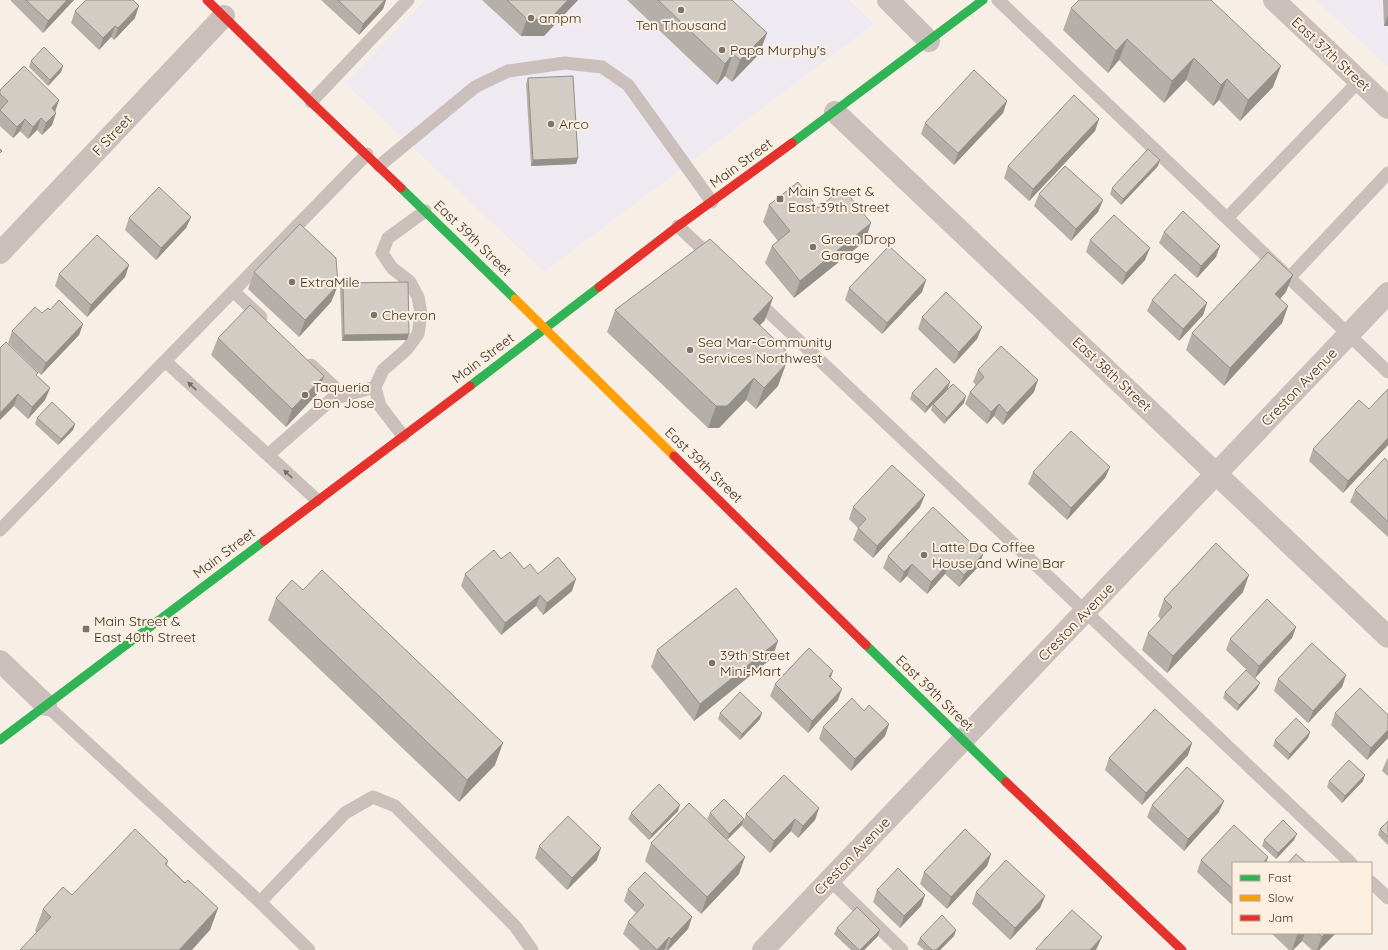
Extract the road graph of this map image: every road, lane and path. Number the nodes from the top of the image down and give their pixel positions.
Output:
1 (207, 0) edge
2 (408, 0) edge
3 (888, 0) edge
4 (983, 0) edge
5 (998, 0) edge
6 (1274, 0) edge
7 (224, 16) junction
8 (929, 41) junction
9 (1359, 81) junction
10 (311, 102) junction
11 (1388, 108) edge
12 (835, 112) junction
13 (367, 154) junction
14 (379, 166) junction
15 (1388, 173) edge
16 (712, 202) junction
17 (425, 210) junction
18 (1227, 218) junction
19 (678, 226) junction
20 (0, 253) edge
21 (723, 268) edge
22 (1289, 278) junction
23 (746, 289) edge
24 (233, 291) junction
25 (1388, 293) edge
26 (272, 328) edge
27 (545, 329) junction
28 (1349, 334) junction
29 (300, 354) edge
30 (165, 361) junction
31 (1388, 372) edge
32 (375, 387) junction
33 (344, 396) junction
34 (403, 436) junction
35 (268, 455) junction
36 (1217, 474) junction
37 (317, 500) junction
38 (0, 530) edge
39 (1086, 611) junction
40 (1388, 637) edge
41 (0, 661) edge
42 (46, 706) junction
43 (0, 740) edge
44 (963, 740) junction
45 (1350, 862) edge
46 (830, 880) junction
47 (1372, 883) edge
48 (1388, 898) edge
49 (260, 902) junction
50 (309, 950) edge
51 (532, 950) edge
52 (763, 950) edge
53 (902, 950) edge
54 (1182, 950) edge

1 - 7 main road, East 39th Street
2 - 10 lane
3 - 8 street
4 - 8 main road, Main Street
5 - 18 lane
6 - 9 street, East 37th Street
7 - 10 main road, East 39th Street
7 - 20 street, F Street
8 - 12 main road, Main Street
9 - 11 street, East 37th Street
9 - 18 lane
10 - 13 main road, East 39th Street
12 - 16 main road, Main Street
12 - 36 street, East 38th Street
13 - 14 main road, East 39th Street
13 - 24 lane
14 - 16 lane
14 - 17 main road, East 39th Street
15 - 22 lane
16 - 19 main road, Main Street
17 - 27 main road, East 39th Street
17 - 32 lane
18 - 22 lane
19 - 21 lane
19 - 27 main road, Main Street
22 - 28 lane
23 - 39 lane
24 - 26 lane
24 - 30 lane
25 - 28 street, Creston Avenue
27 - 34 main road, Main Street
27 - 44 main road, East 39th Street
28 - 31 lane
28 - 36 street, Creston Avenue
29 - 33 lane
35 -> 30 lane
30 - 38 lane
32 - 33 lane
32 - 34 lane
33 - 35 lane
34 - 37 main road, Main Street
37 -> 35 lane
36 - 39 street, Creston Avenue
36 - 40 street, East 38th Street
37 - 42 main road, Main Street
39 - 44 street, Creston Avenue
39 - 45 lane
41 - 42 street
42 - 43 main road, Main Street
42 - 49 lane
44 - 46 street, Creston Avenue
44 - 54 main road, East 39th Street
46 - 52 street, Creston Avenue
46 - 53 lane
47 - 48 lane
49 - 50 lane
49 - 51 lane

